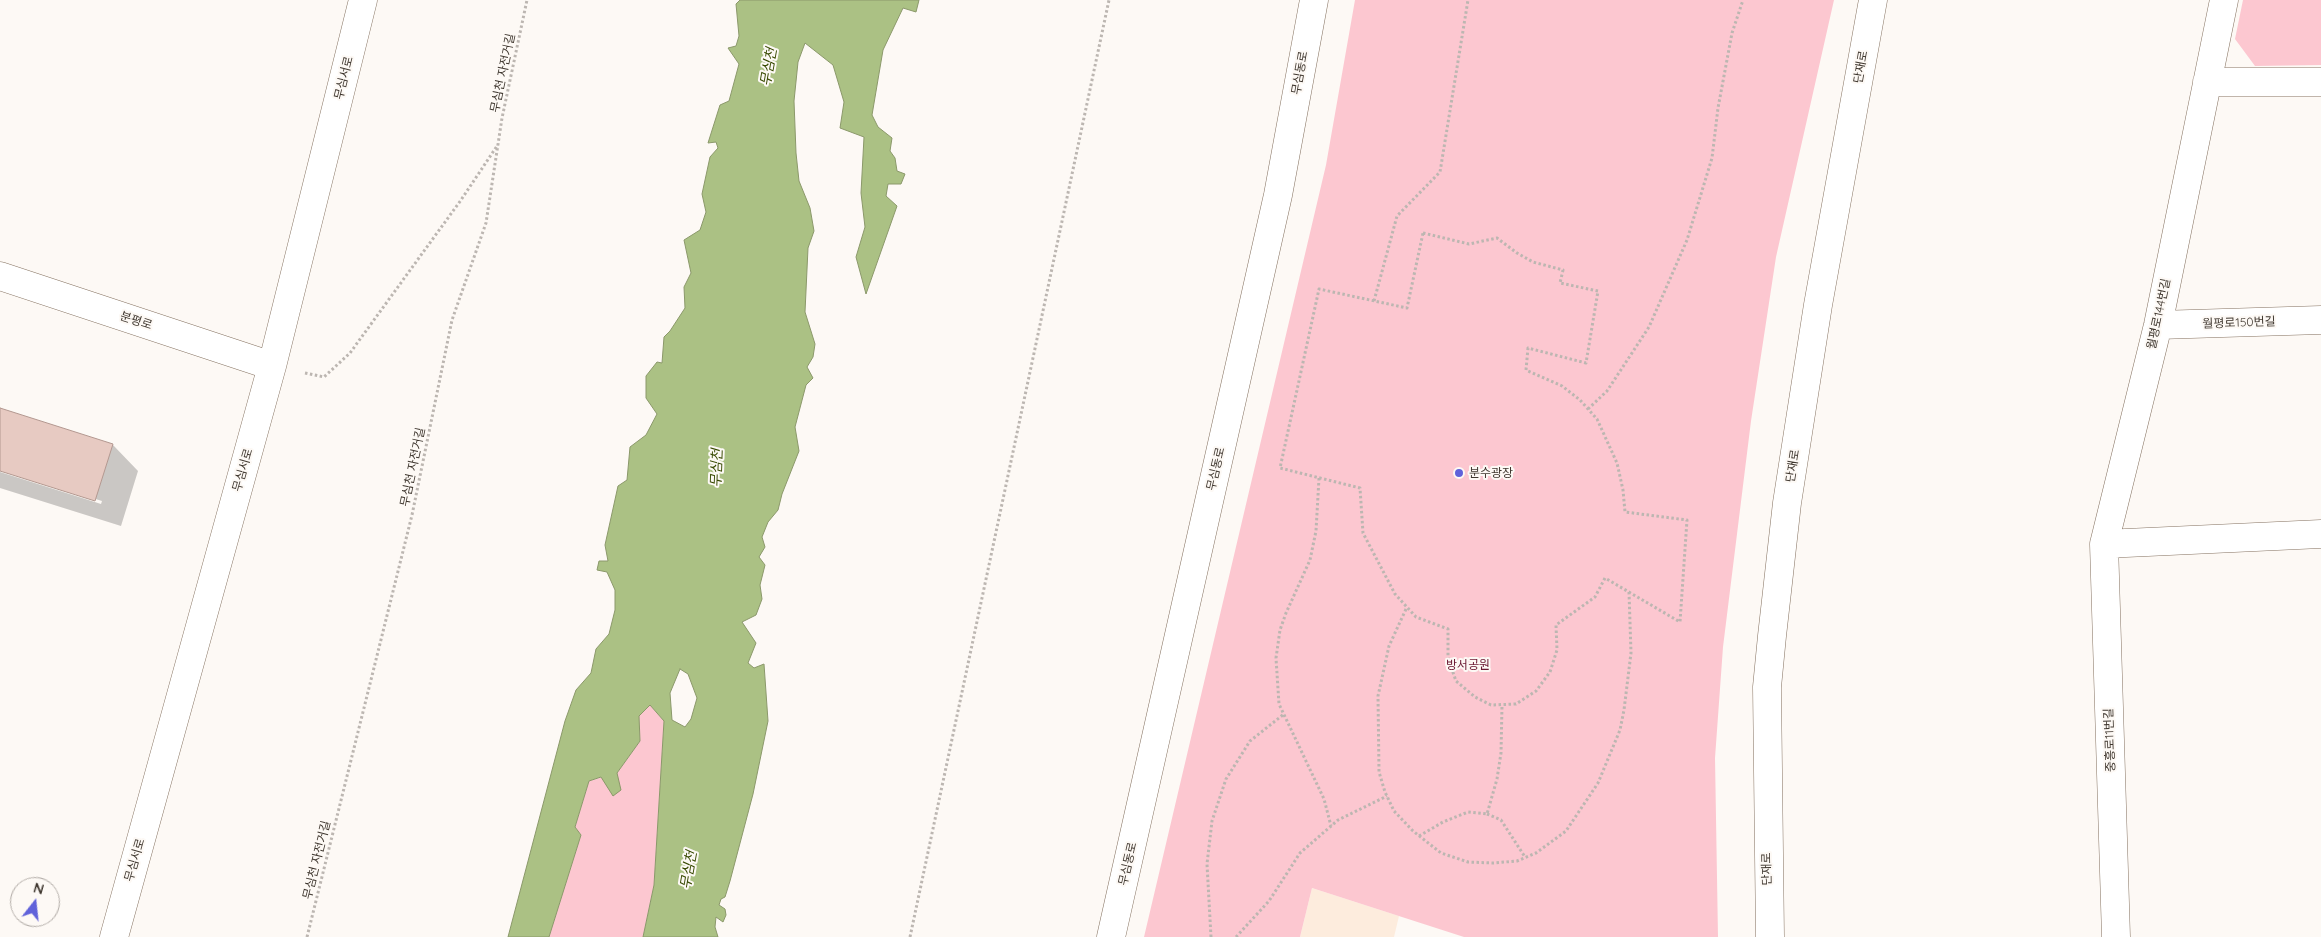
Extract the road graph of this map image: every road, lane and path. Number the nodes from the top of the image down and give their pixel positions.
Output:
1 (363, 0) edge
2 (527, 0) edge
3 (1109, 0) edge
4 (1314, 0) edge
5 (1468, 0) edge
6 (1743, 0) edge
7 (1873, 0) edge
8 (2224, 0) edge
9 (2207, 82) junction
10 (2321, 82) edge
11 (498, 144) junction
12 (0, 276) edge
13 (1374, 301) dead end
14 (2321, 320) edge
15 (2158, 325) junction
16 (272, 366) junction
17 (1588, 409) dead end
18 (1319, 478) junction
19 (2321, 534) edge
20 (2104, 544) junction
21 (1629, 592) dead end
22 (1406, 609) dead end
23 (1502, 706) junction
24 (1284, 714) junction
25 (1387, 796) junction
26 (1487, 814) junction
27 (1331, 826) junction
28 (1418, 836) junction
29 (1525, 858) junction
30 (114, 937) edge
31 (307, 937) edge
32 (910, 937) edge
33 (1111, 937) edge
34 (1211, 937) edge
35 (1236, 937) edge
36 (1770, 937) edge
37 (2116, 937) edge

1 - 16 street, 무심서로
2 - 11 path, 무심천 자전거길
3 - 32 path
4 - 33 street, 무심동로
5 - 13 path
6 - 17 path
7 - 36 street, 단재로
8 - 9 street, 월평로144번길
9 - 10 street
9 - 15 street, 월평로144번길
11 - 16 path
11 - 31 path, 무심천 자전거길
12 - 16 street, 분평로
14 - 15 street, 월평로150번길
15 - 20 street, 월평로144번길
16 - 30 street, 무심서로
18 - 23 path
18 - 23 path
18 - 24 path
19 - 20 street
20 - 37 street, 중흥로11번길
21 - 29 path
22 - 25 path
23 - 26 path
24 - 27 path
24 - 34 path
25 - 27 path
25 - 28 path
26 - 28 path
26 - 29 path
27 - 35 path
28 - 29 path

